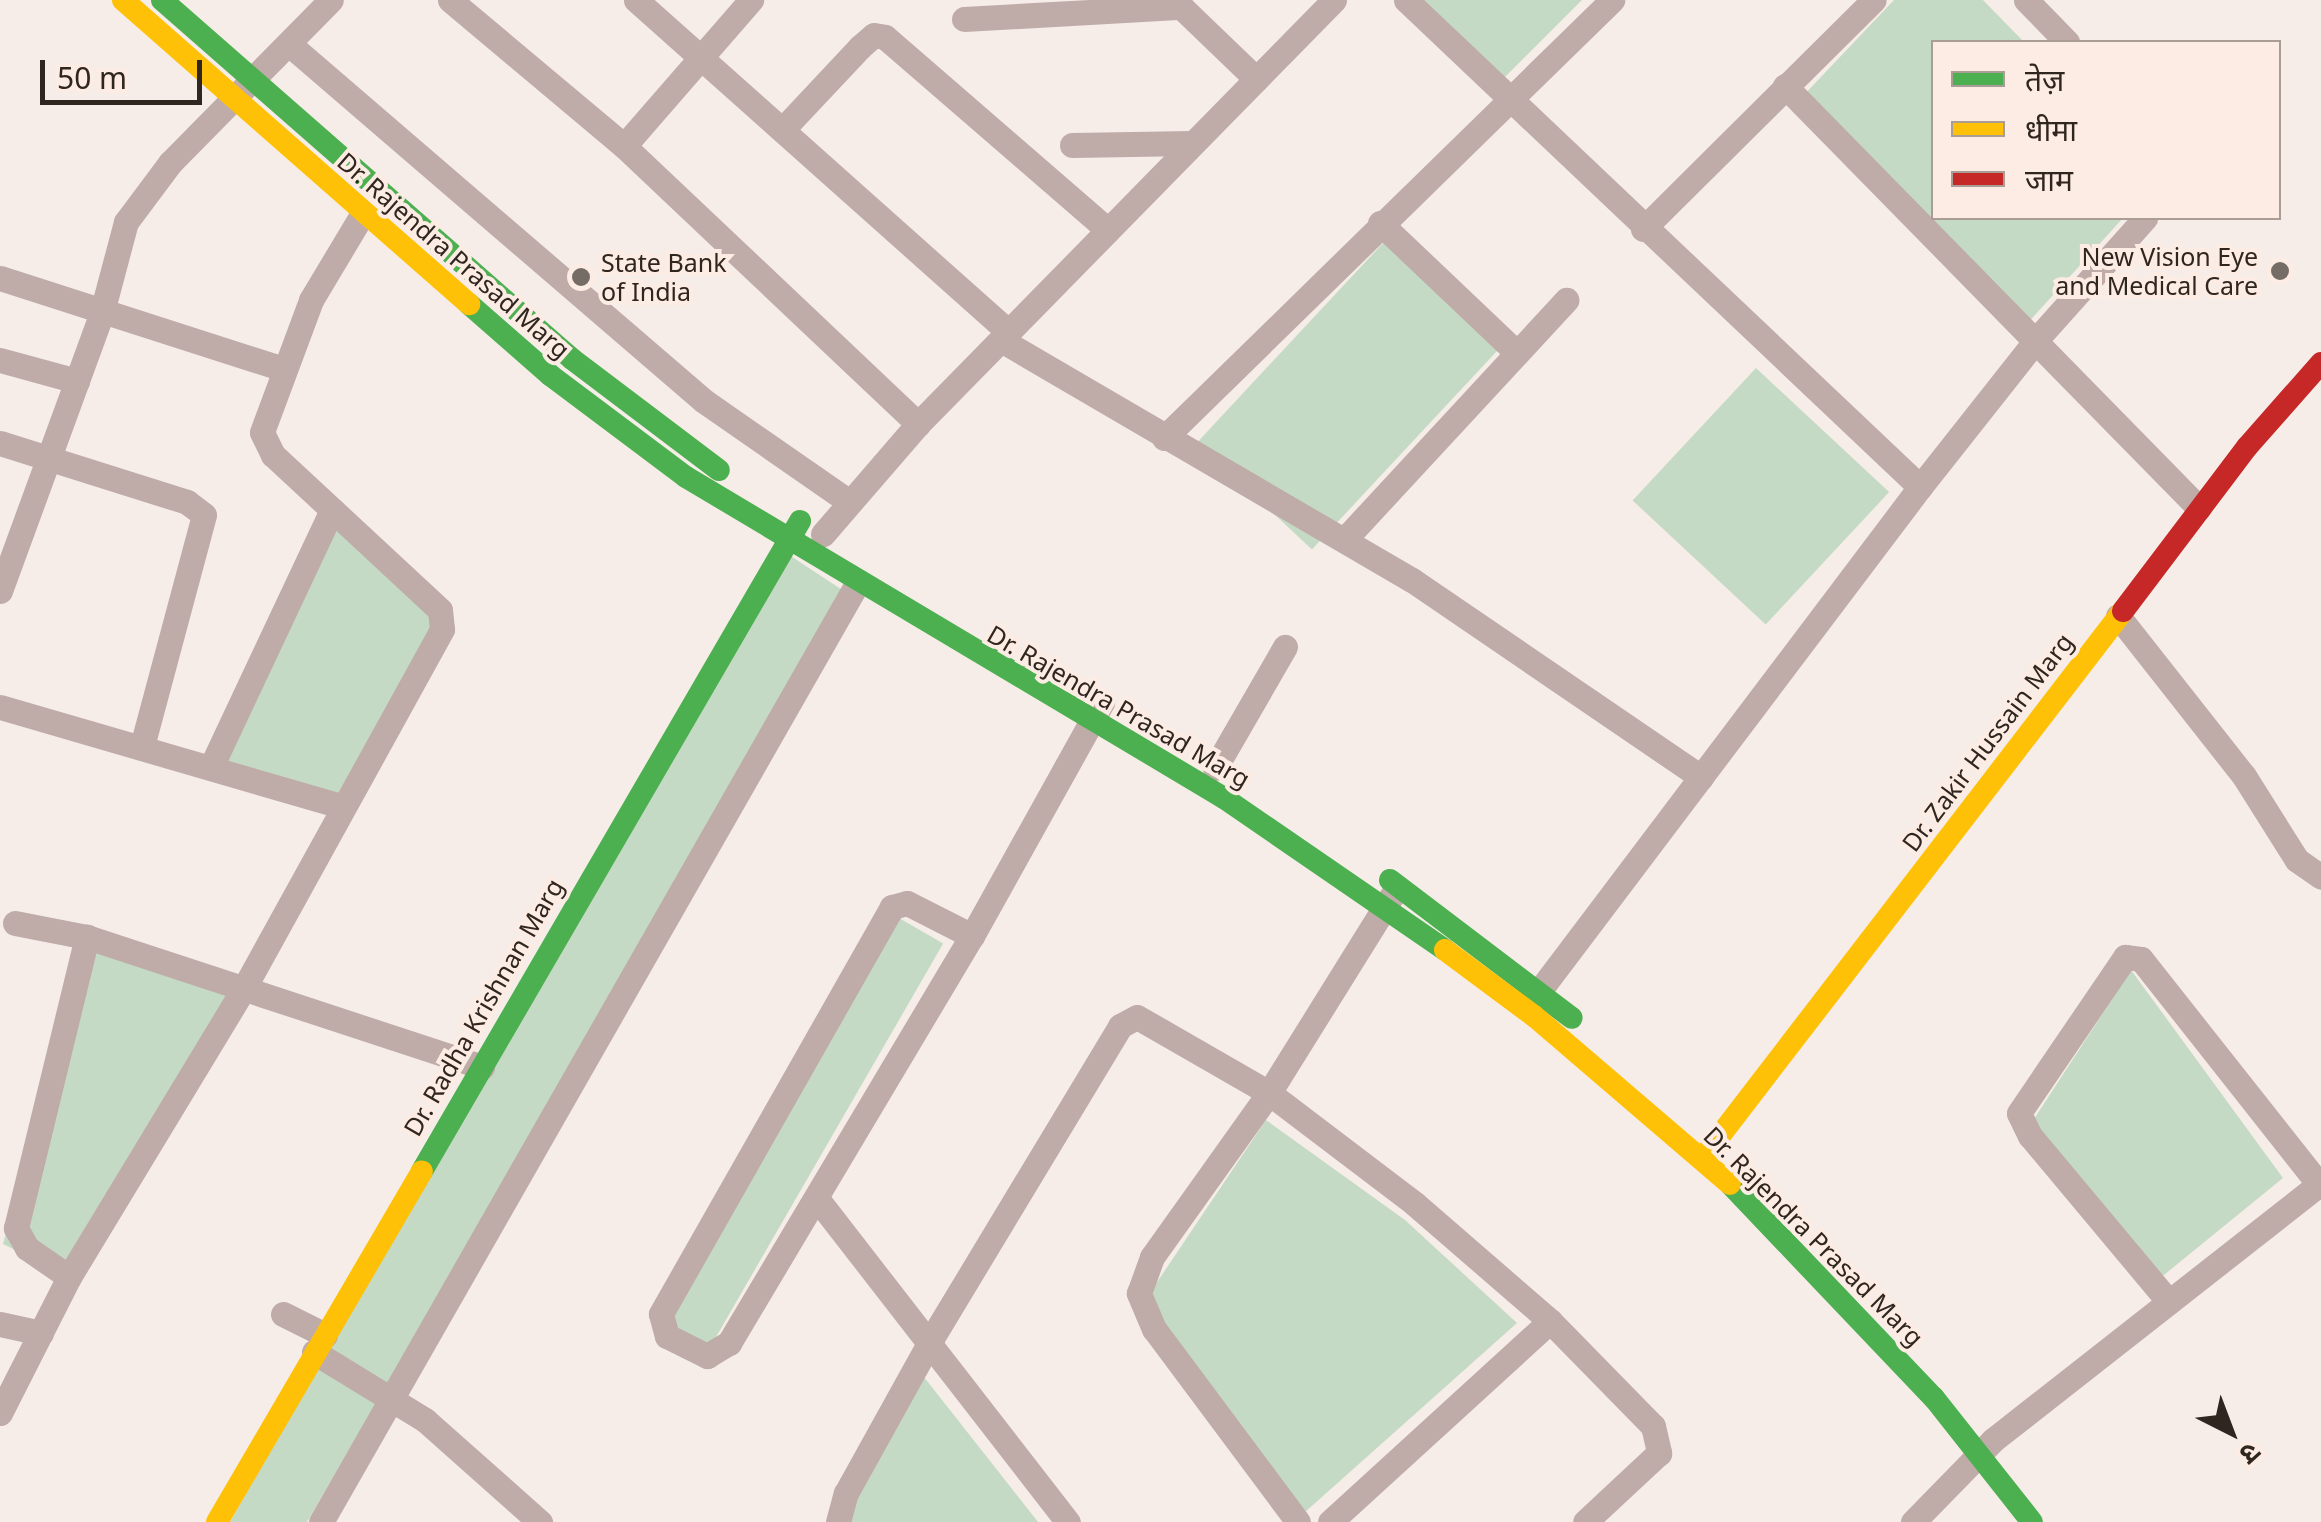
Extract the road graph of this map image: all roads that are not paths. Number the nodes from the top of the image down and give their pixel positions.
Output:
1 (123, 0) edge
2 (162, 0) edge
3 (330, 0) edge
4 (450, 0) edge
5 (636, 0) edge
6 (751, 0) edge
7 (1334, 0) edge
8 (1406, 0) edge
9 (1612, 0) edge
10 (1874, 0) edge
11 (2026, 0) edge
12 (1178, 4) edge
13 (964, 19) dead end
14 (2065, 40) edge
15 (290, 44) junction
16 (702, 56) junction
17 (1256, 79) junction
18 (1785, 86) junction
19 (244, 90) junction
20 (1508, 100) junction
21 (783, 129) junction
22 (1192, 143) junction
23 (1072, 145) dead end
24 (624, 146) junction
25 (363, 213) junction
26 (2143, 220) edge
27 (1380, 223) junction
28 (1643, 229) junction
29 (1108, 230) junction
30 (0, 278) edge
31 (1566, 300) dead end
32 (102, 312) junction
33 (1004, 336) junction
34 (2036, 340) junction
35 (1516, 352) junction
36 (0, 360) edge
37 (2321, 363) edge
38 (280, 368) junction
39 (77, 381) junction
40 (918, 424) junction
41 (1164, 438) junction
42 (0, 443) edge
43 (49, 458) junction
44 (1920, 487) junction
45 (848, 501) junction
46 (2199, 508) junction
47 (332, 510) junction
48 (803, 533) junction
49 (1344, 539) junction
50 (858, 582) junction
51 (0, 591) edge
52 (2118, 616) junction
53 (1285, 648) dead end
54 (0, 707) edge
55 (1096, 711) junction
56 (142, 748) junction
57 (211, 768) junction
58 (1215, 768) junction
59 (1701, 777) junction
60 (341, 806) junction
61 (1308, 825) dead end
62 (1368, 866) dead end
63 (2321, 877) edge
64 (1392, 895) junction
65 (14, 923) dead end
66 (972, 936) junction
67 (87, 938) junction
68 (243, 990) junction
69 (1540, 990) junction
70 (482, 1067) junction
71 (1269, 1094) junction
72 (1710, 1150) junction
73 (2320, 1184) edge
74 (818, 1200) junction
75 (69, 1277) junction
76 (2169, 1302) junction
77 (284, 1314) dead end
78 (1550, 1321) junction
79 (0, 1324) edge
80 (40, 1333) junction
81 (929, 1343) junction
82 (323, 1350) junction
83 (394, 1398) junction
84 (1, 1410) edge
85 (1986, 1447) junction
86 (216, 1522) edge
87 (244, 1522) edge
88 (321, 1522) edge
89 (540, 1522) edge
90 (838, 1522) edge
91 (1068, 1522) edge
92 (1298, 1522) edge
93 (1330, 1522) edge
94 (1584, 1522) edge
95 (1913, 1522) edge
96 (2032, 1522) edge
97 (2059, 1522) edge

1 - 19 main road, Dr. Rajendra Prasad Marg
2 - 19 main road, Dr. Rajendra Prasad Marg
3 - 15 street
4 - 24 street
5 - 16 street
6 - 16 street
7 - 17 street
8 - 20 street
9 - 20 street
10 - 18 street
11 - 14 street
12 - 13 street
12 - 17 street
15 - 19 street
15 - 45 street
16 - 21 street
16 - 24 street
17 - 22 street
18 - 28 street
18 - 34 street
19 - 25 main road, Dr. Rajendra Prasad Marg
19 - 32 street
19 - 48 main road, Dr. Rajendra Prasad Marg
20 - 27 street
20 - 28 street
21 - 29 street
21 - 33 street
22 - 23 street
22 - 29 street
24 - 40 street
25 - 38 street
25 - 48 main road, Dr. Rajendra Prasad Marg
26 - 34 street
27 - 35 street
27 - 41 street
28 - 44 street
29 - 33 street
30 - 32 street
31 - 35 street
32 - 38 street
32 - 39 street
33 - 40 street
33 - 41 street
34 - 44 street
34 - 46 street
35 - 49 street
36 - 39 street
37 - 46 main road, Dr. Zakir Hussain Marg
38 - 47 street
39 - 43 street
40 - 45 street
41 - 49 street
42 - 43 street
43 - 51 street
43 - 56 street
44 - 59 street
45 - 48 street
46 - 52 main road, Dr. Zakir Hussain Marg
47 - 57 street
47 - 60 street
48 - 50 main road, Dr. Rajendra Prasad Marg
48 - 55 main road, Dr. Rajendra Prasad Marg
48 - 70 main road, Dr. Radha Krishnan Marg
48 - 82 main road
49 - 59 street
50 - 55 main road, Dr. Rajendra Prasad Marg
50 - 83 street
52 - 63 street
52 - 72 main road, Dr. Zakir Hussain Marg
53 - 58 street
54 - 56 street
55 - 58 main road, Dr. Rajendra Prasad Marg
55 - 64 main road, Dr. Rajendra Prasad Marg
55 - 66 street
56 - 57 street
57 - 60 street
58 - 61 main road, Dr. Rajendra Prasad Marg
59 - 69 street
60 - 68 street
62 - 64 main road, Dr. Rajendra Prasad Marg
64 - 69 main road, Dr. Rajendra Prasad Marg
64 - 71 street
64 - 72 main road, Dr. Rajendra Prasad Marg
65 - 67 street
66 - 74 street
66 - 74 street
67 - 68 street
67 - 75 street
68 - 70 street
68 - 75 street
69 - 72 main road, Dr. Rajendra Prasad Marg
70 - 82 main road, Dr. Radha Krishnan Marg
71 - 78 street
71 - 81 street
71 - 92 street
72 - 85 main road, Dr. Rajendra Prasad Marg
73 - 76 street
73 - 76 street
74 - 81 street
75 - 80 street
76 - 85 street
77 - 82 street
78 - 93 street
78 - 94 street
79 - 80 street
80 - 84 street
81 - 90 street
81 - 91 street
82 - 83 street
82 - 86 main road, Dr. Radha Krishnan Marg
82 - 87 main road
83 - 88 street
83 - 89 street
85 - 95 street
85 - 96 main road, Dr. Rajendra Prasad Marg
85 - 97 main road, Dr. Rajendra Prasad Marg

